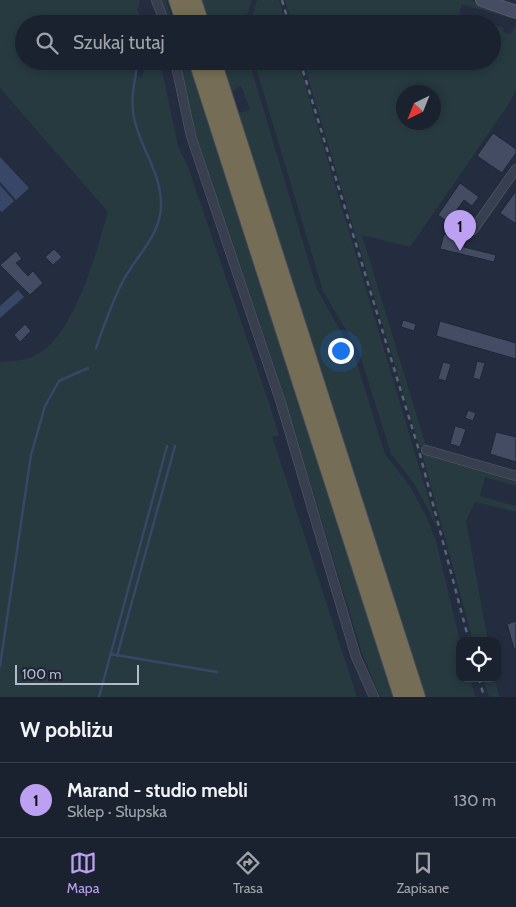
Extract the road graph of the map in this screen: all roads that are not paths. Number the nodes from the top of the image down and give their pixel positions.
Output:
1 (156, 0) edge
2 (178, 0) edge
3 (193, 0) edge
4 (482, 0) edge
5 (516, 12) edge
6 (161, 15) edge
7 (182, 15) edge
8 (198, 15) edge
9 (177, 70) edge
10 (200, 70) edge
11 (216, 70) edge
12 (516, 169) edge
13 (474, 230) dead end
14 (426, 450) dead end
15 (516, 476) edge
16 (374, 697) edge
17 (402, 697) edge
18 (417, 697) edge

1 - 6 street
2 - 7 highway
3 - 8 highway
4 - 5 main road
9 - 16 street
10 - 17 highway
11 - 18 highway
12 - 13 street
14 - 15 street

